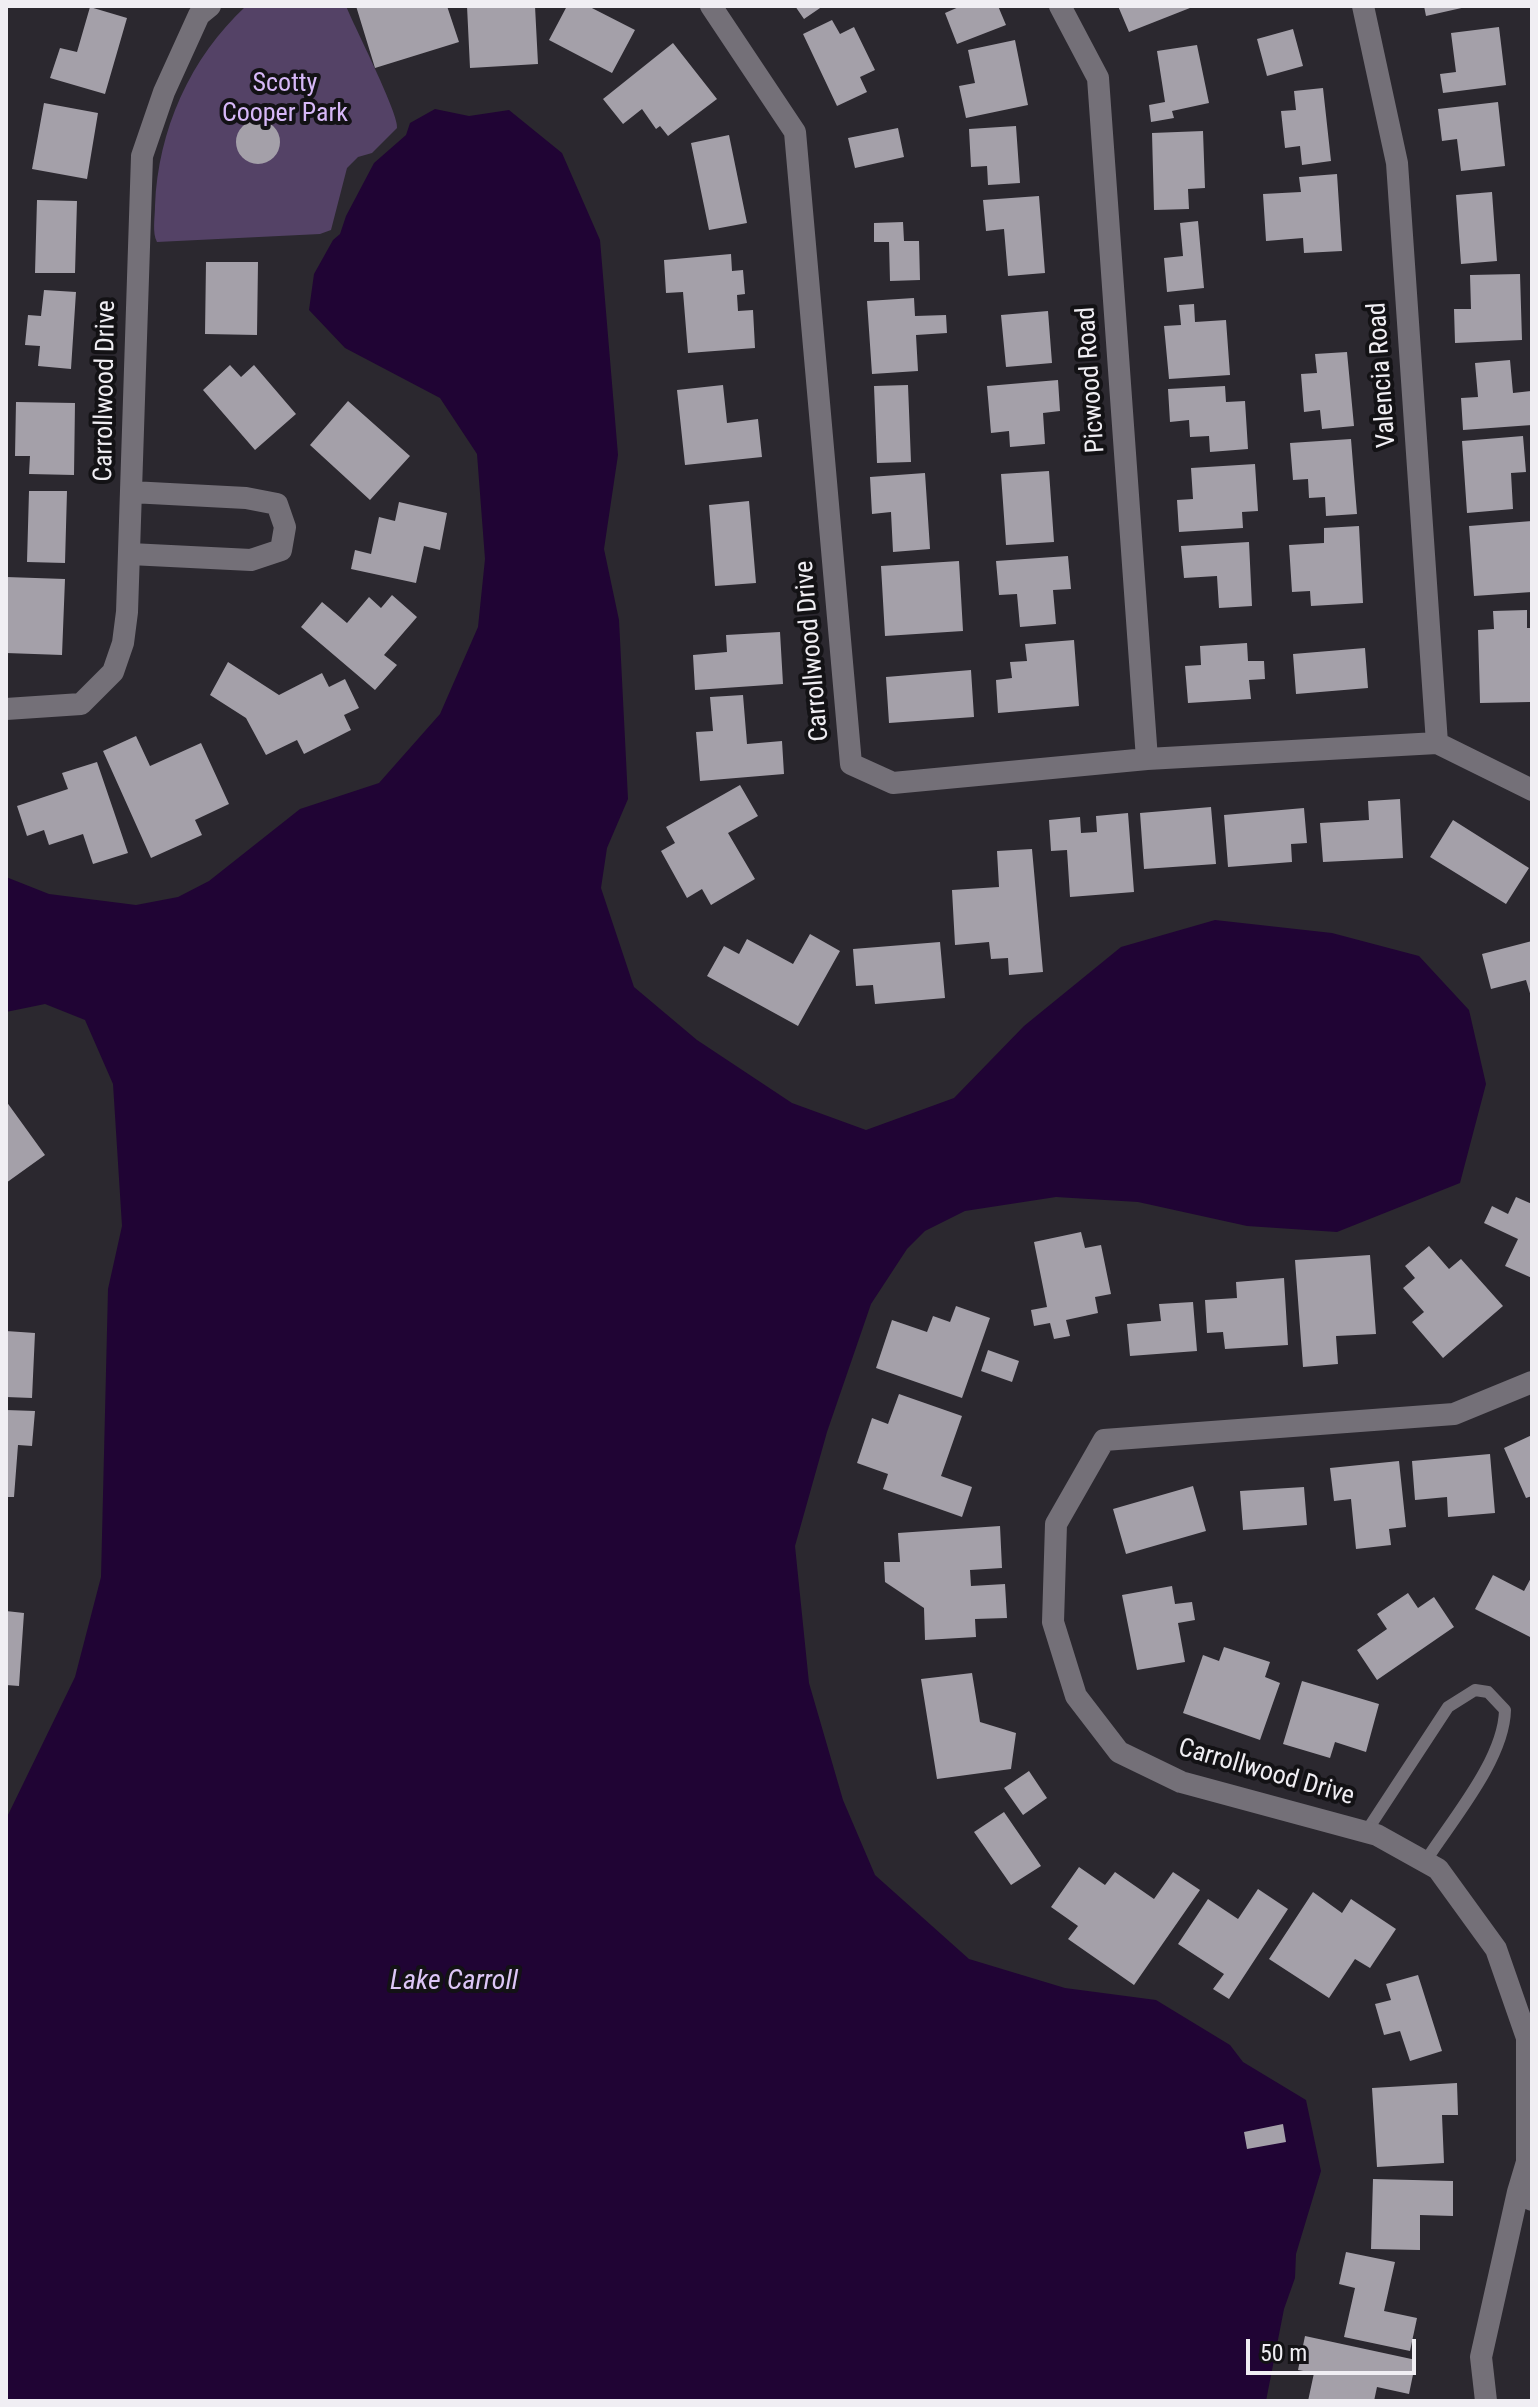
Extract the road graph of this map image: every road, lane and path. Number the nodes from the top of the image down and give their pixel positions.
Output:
1 (711, 6) edge
2 (1060, 6) edge
3 (1363, 6) edge
4 (199, 9) edge
5 (131, 492) junction
6 (130, 554) junction
7 (6, 709) edge
8 (1437, 743) junction
9 (1147, 759) junction
10 (1532, 790) edge
11 (1532, 1382) edge
12 (1366, 1832) junction
13 (1425, 1862) junction
14 (1525, 2196) edge
15 (1486, 2401) edge

1 - 9 street, Carrollwood Drive
2 - 9 street, Picwood Road
3 - 8 street, Valencia Road
4 - 5 street, Carrollwood Drive
5 - 6 street, Carrollwood Drive
5 - 6 street
6 - 7 street, Carrollwood Drive
8 - 9 street, Carrollwood Drive
8 - 10 street, Carrollwood Drive
11 - 12 street, Carrollwood Drive
12 - 13 street, Carrollwood Drive
12 - 13 lane
13 - 14 street, Carrollwood Drive
14 - 15 street, Carrollwood Drive

